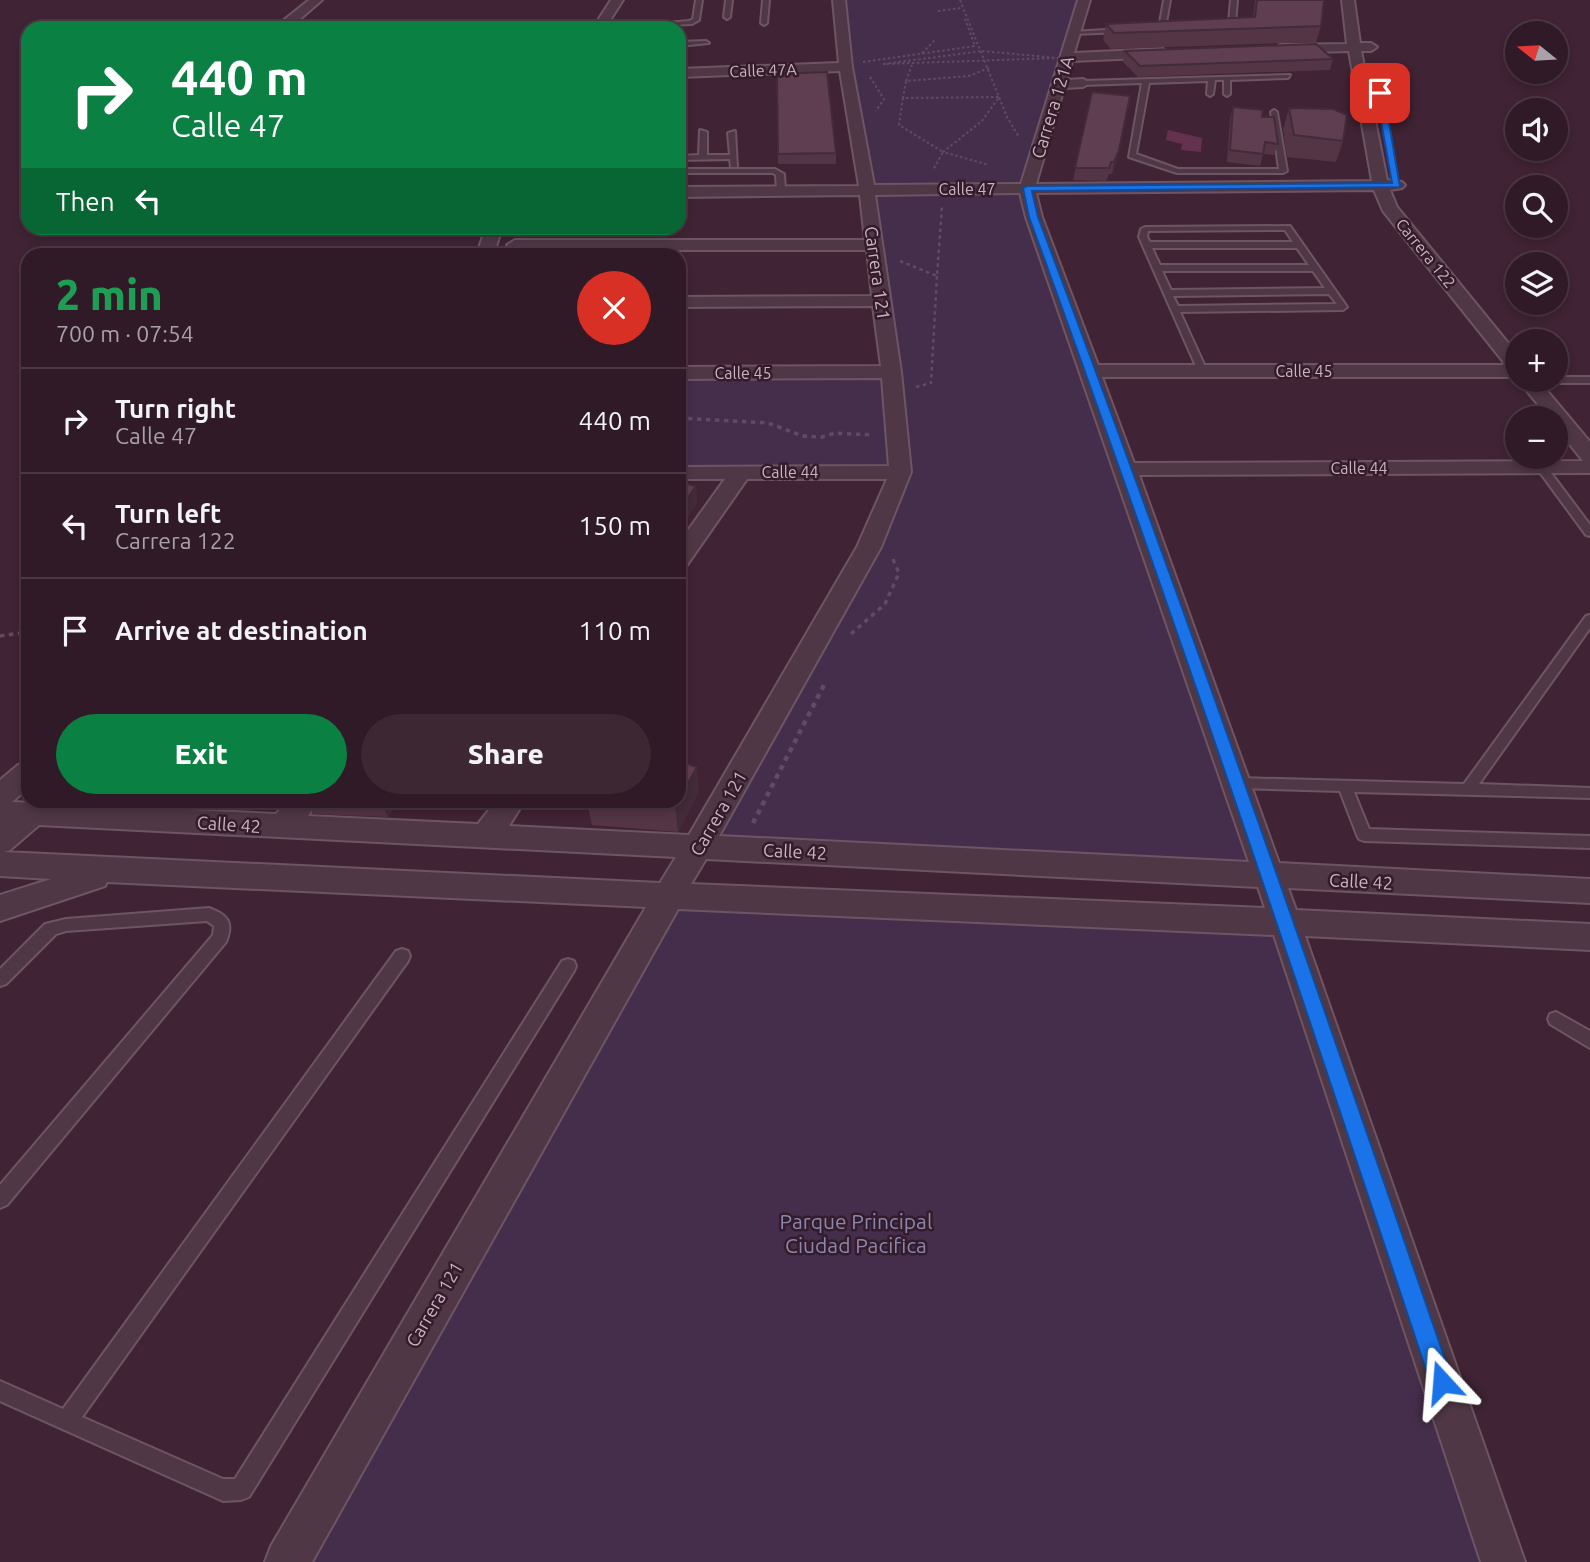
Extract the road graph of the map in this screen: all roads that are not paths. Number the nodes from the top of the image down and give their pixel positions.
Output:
1 (316, 0) edge
2 (617, 0) edge
3 (699, 0) edge
4 (729, 0) edge
5 (766, 0) edge
6 (839, 0) edge
7 (1084, 0) edge
8 (1167, 0) edge
9 (1234, 0) edge
10 (1348, 0) edge
11 (1362, 0) edge
12 (727, 17) dead end
13 (290, 21) edge
14 (604, 21) edge
15 (686, 23) edge
16 (764, 23) dead end
17 (1215, 26) edge
18 (1175, 27) edge
19 (1161, 28) junction
20 (1137, 29) edge
21 (1149, 29) edge
22 (1074, 32) junction
23 (706, 43) dead end
24 (686, 44) edge
25 (1354, 46) junction
26 (1272, 49) edge
27 (1177, 52) edge
28 (1068, 57) junction
29 (846, 67) junction
30 (686, 73) edge
31 (1288, 76) dead end
32 (1227, 78) junction
33 (1212, 79) junction
34 (1146, 81) junction
35 (1083, 83) joint
36 (1058, 84) junction
37 (1210, 94) dead end
38 (1227, 94) dead end
39 (1274, 112) dead end
40 (703, 132) dead end
41 (732, 132) dead end
42 (732, 157) junction
43 (686, 158) edge
44 (703, 158) junction
45 (735, 170) junction
46 (686, 172) edge
47 (1390, 181) junction
48 (1027, 188) junction
49 (867, 190) junction
50 (781, 191) junction
51 (686, 192) edge
52 (873, 244) junction
53 (1147, 245) junction
54 (1299, 245) junction
55 (668, 248) edge
56 (1157, 268) junction
57 (1315, 268) junction
58 (1331, 291) junction
59 (1168, 293) junction
60 (882, 301) junction
61 (686, 302) edge
62 (1175, 309) junction
63 (1506, 329) edge
64 (1505, 353) edge
65 (1505, 368) edge
66 (1202, 371) junction
67 (891, 372) junction
68 (1091, 372) junction
69 (686, 373) edge
70 (1568, 380) edge
71 (1590, 380) edge
72 (1538, 392) edge
73 (1559, 392) edge
74 (1590, 428) edge
75 (1590, 456) edge
76 (1505, 467) edge
77 (1568, 467) edge
78 (1590, 467) edge
79 (1127, 469) junction
80 (1542, 469) edge
81 (686, 472) edge
82 (741, 472) junction
83 (900, 472) junction
84 (1590, 533) edge
85 (686, 551) edge
86 (1590, 619) edge
87 (21, 778) edge
88 (1238, 783) junction
89 (1345, 787) junction
90 (1467, 790) junction
91 (1590, 793) edge
92 (0, 796) edge
93 (31, 808) edge
94 (38, 808) edge
95 (69, 808) edge
96 (298, 808) edge
97 (506, 808) edge
98 (128, 810) edge
99 (0, 812) edge
100 (281, 828) junction
101 (485, 837) junction
102 (0, 842) edge
103 (1590, 842) edge
104 (699, 847) junction
105 (0, 864) edge
106 (113, 871) junction
107 (1271, 877) junction
108 (1590, 891) edge
109 (667, 898) junction
110 (0, 908) edge
111 (1286, 921) junction
112 (1590, 937) edge
113 (402, 956) dead end
114 (568, 966) dead end
115 (0, 979) edge
116 (1556, 1019) dead end
117 (1590, 1040) edge
118 (0, 1199) edge
119 (0, 1391) edge
120 (66, 1421) junction
121 (287, 1562) edge
122 (1503, 1562) edge

1 - 13 street
2 - 14 street
3 - 15 lane
4 - 12 lane
5 - 16 lane
6 - 29 street, Carrera 121
7 - 22 street, Carrera 121A
8 - 19 lane
9 - 17 lane
10 - 25 street, Carrera 122
11 - 25 street
18 - 19 lane
19 - 21 lane
20 - 22 lane
22 - 28 street, Carrera 121A
23 - 24 lane
25 - 26 street
25 - 47 street, Carrera 122
27 - 28 street
28 - 36 street, Carrera 121A
29 - 30 street, Calle 47A
29 - 49 street, Carrera 121
31 - 32 lane
32 - 33 lane
32 - 38 lane
33 - 34 lane
33 - 37 lane
34 - 35 lane
34 - 39 lane
35 - 36 street
36 - 48 street, Carrera 121A
40 - 44 lane
41 - 42 lane
42 - 44 lane
42 - 45 lane
43 - 44 lane
45 - 46 lane
45 - 50 lane
47 - 48 street, Calle 47
47 - 63 street, Carrera 122
47 - 64 street, Carrera 122
48 - 49 street, Calle 47
48 - 68 street
49 - 50 street, Calle 47
49 - 52 street, Carrera 121
50 - 51 street, Calle 47
52 - 55 street
52 - 60 street, Carrera 121
53 - 54 lane
53 - 54 lane
53 - 56 lane
54 - 57 lane
56 - 57 lane
56 - 59 lane
57 - 58 lane
58 - 59 lane
58 - 62 lane
59 - 62 lane
60 - 61 street
60 - 67 street, Carrera 121
62 - 66 lane
65 - 66 street, Calle 45
66 - 68 street, Calle 45
67 - 69 street, Calle 45
67 - 83 street, Carrera 121
68 - 79 street
70 - 71 lane
72 - 75 street
73 - 74 street
76 - 79 street, Calle 44
77 - 78 street, Calle 44
79 - 88 street
80 - 84 lane
81 - 82 street, Calle 44
82 - 83 street, Calle 44
82 - 85 street
83 - 104 street, Carrera 121
86 - 90 lane
87 - 92 street
88 - 89 lane
88 - 107 street
89 - 90 lane
89 - 103 lane
90 - 91 lane
93 - 99 street, Calle 42
94 - 102 street
95 - 98 street, Calle 42
96 - 100 street
97 - 101 street
98 - 100 street, Calle 42
100 - 101 street, Calle 42
101 - 104 street, Calle 42
104 - 107 street, Calle 42
104 - 109 street, Carrera 121
105 - 106 street
106 - 109 street
106 - 110 street
107 - 108 street, Calle 42
107 - 111 street
109 - 111 street
109 - 121 street, Carrera 121
111 - 112 street
111 - 122 street
113 - 120 lane
114 - 120 lane
115 - 118 lane
116 - 117 lane
119 - 120 lane

